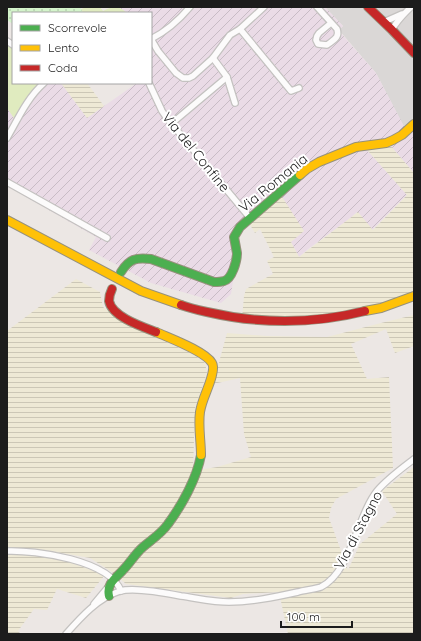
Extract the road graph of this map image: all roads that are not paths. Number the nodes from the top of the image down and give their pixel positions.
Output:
1 (190, 7) edge
2 (264, 7) edge
3 (317, 7) edge
4 (368, 7) edge
5 (411, 7) edge
6 (404, 13) junction
7 (384, 22) junction
8 (331, 23) dead end
9 (240, 29) junction
10 (392, 30) junction
11 (152, 38) edge
12 (152, 41) edge
13 (414, 53) edge
14 (213, 58) junction
15 (227, 77) junction
16 (43, 84) edge
17 (149, 84) edge
18 (299, 88) dead end
19 (235, 102) dead end
20 (171, 124) junction
21 (414, 124) edge
22 (7, 138) edge
23 (7, 182) edge
24 (250, 218) junction
25 (7, 220) edge
26 (7, 227) edge
27 (107, 238) dead end
28 (120, 272) dead end
29 (112, 289) dead end
30 (414, 296) edge
31 (414, 303) edge
32 (414, 460) edge
33 (7, 551) edge
34 (112, 582) junction
35 (121, 591) junction
36 (109, 596) junction
37 (87, 613) junction
38 (66, 634) edge

1 - 11 street
2 - 9 street
3 - 8 street
4 - 7 main road
5 - 6 street
6 - 7 street
6 - 10 street
7 - 10 main road
9 - 14 street
9 - 18 street
10 - 13 main road
12 - 14 street
14 - 15 street
15 - 19 street
15 - 20 street
16 - 22 street
17 - 20 street, Via del Confine
20 - 24 street, Via del Confine
21 - 24 main road, Via Romania
23 - 27 street
24 - 28 main road, Via Romania
25 - 30 main road
26 - 31 main road
29 - 34 main road
32 - 35 street, Via di Stagno
33 - 34 street
34 - 35 street
34 - 36 main road
34 - 37 street
35 - 36 street, Via di Stagno
36 - 37 street, Via di Stagno
37 - 38 street

